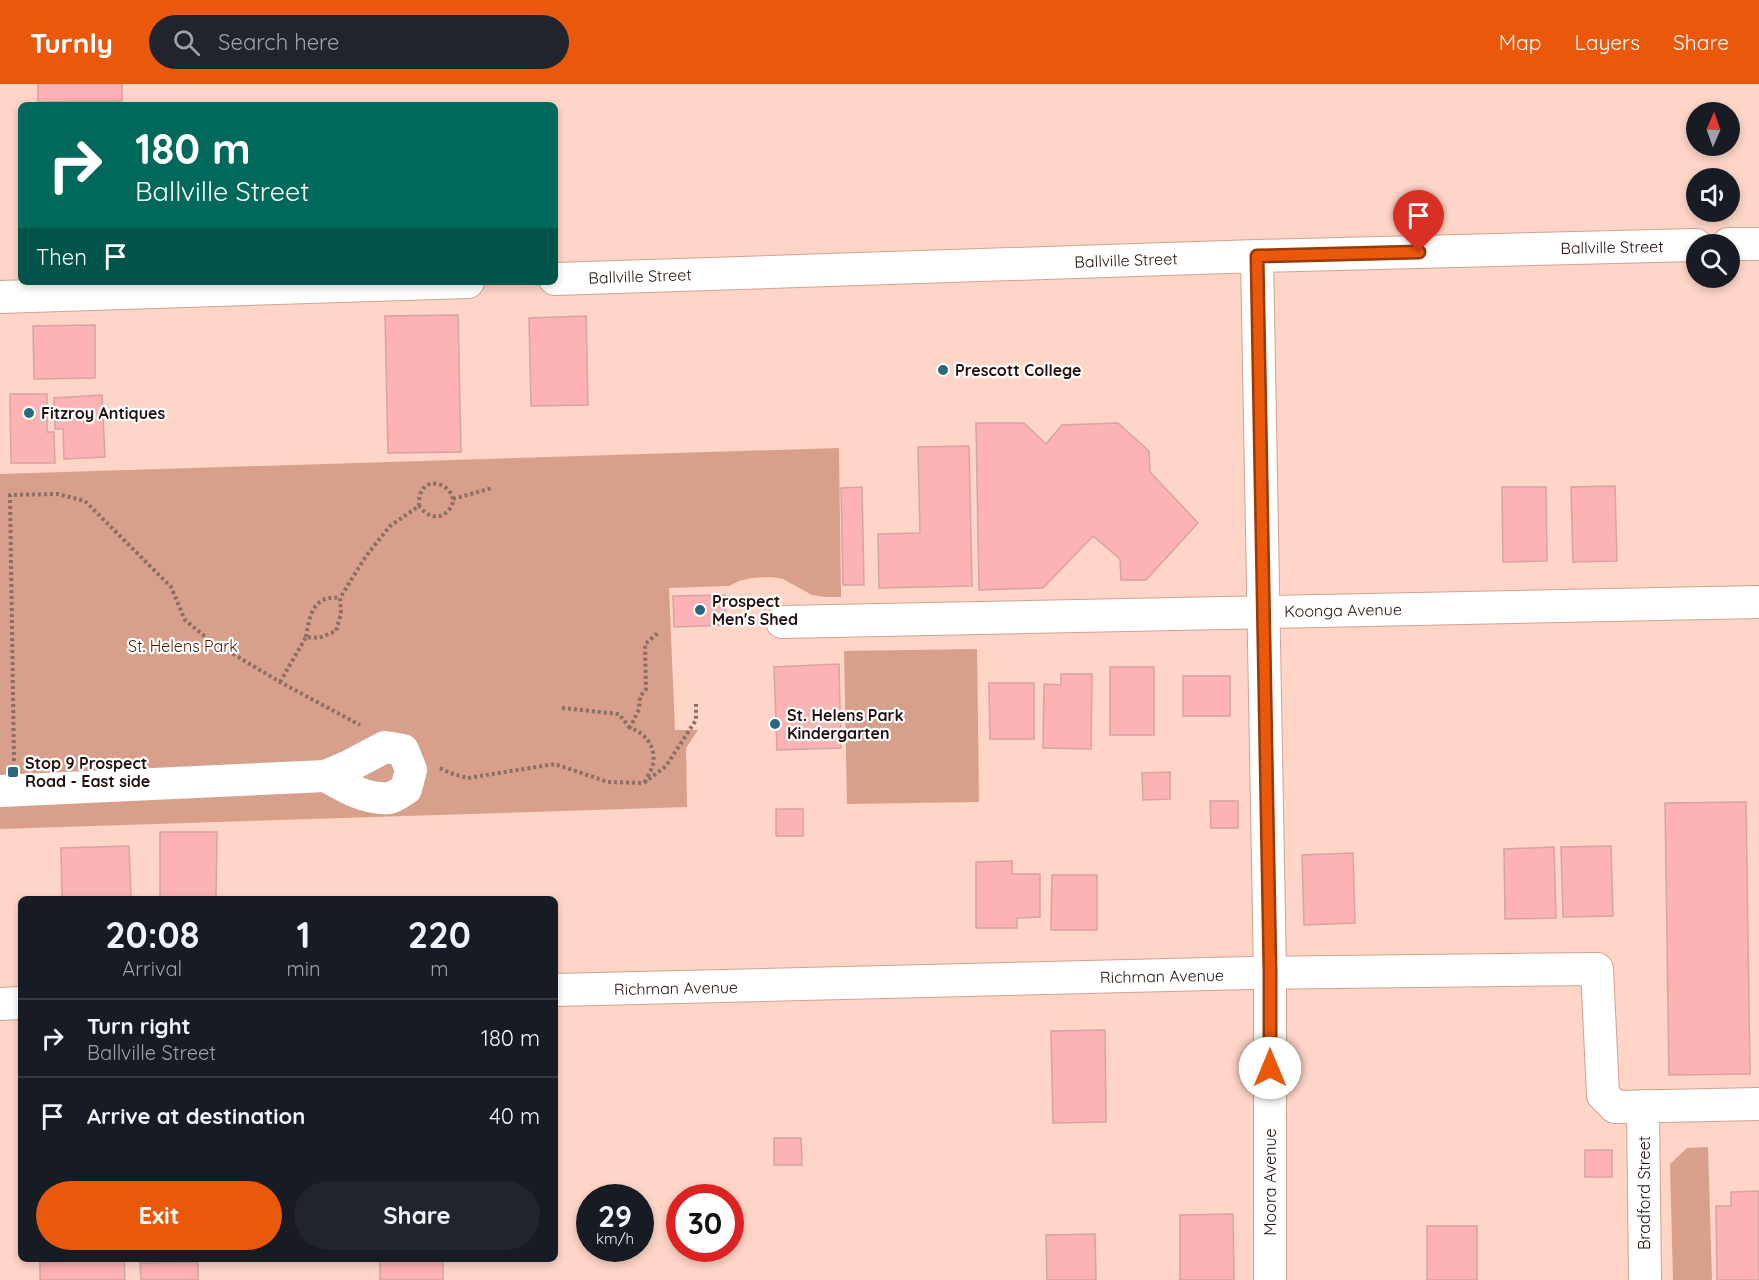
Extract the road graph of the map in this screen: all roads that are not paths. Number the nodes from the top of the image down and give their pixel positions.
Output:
1 (1740, 244) edge
2 (1759, 244) edge
3 (1686, 245) edge
4 (1257, 256) junction
5 (558, 279) edge
6 (374, 285) edge
7 (0, 297) edge
8 (1759, 602) edge
9 (1263, 612) junction
10 (782, 622) dead end
11 (326, 776) dead end
12 (7, 790) edge
13 (1270, 973) junction
14 (558, 990) edge
15 (18, 1003) edge
16 (0, 1004) edge
17 (1759, 1104) edge
18 (1643, 1106) junction
19 (1270, 1280) edge
20 (1644, 1280) edge

1 - 2 street
3 - 4 street, Ballville Street
4 - 5 street, Ballville Street
4 - 9 street, Moora Avenue
6 - 7 street
8 - 9 street, Koonga Avenue
9 - 10 street, Koonga Avenue
9 - 13 street, Moora Avenue
11 - 12 street
13 - 14 street, Richman Avenue
13 - 18 street, Richman Avenue
13 - 19 street, Moora Avenue
15 - 16 street
17 - 18 street
18 - 20 street, Bradford Street

